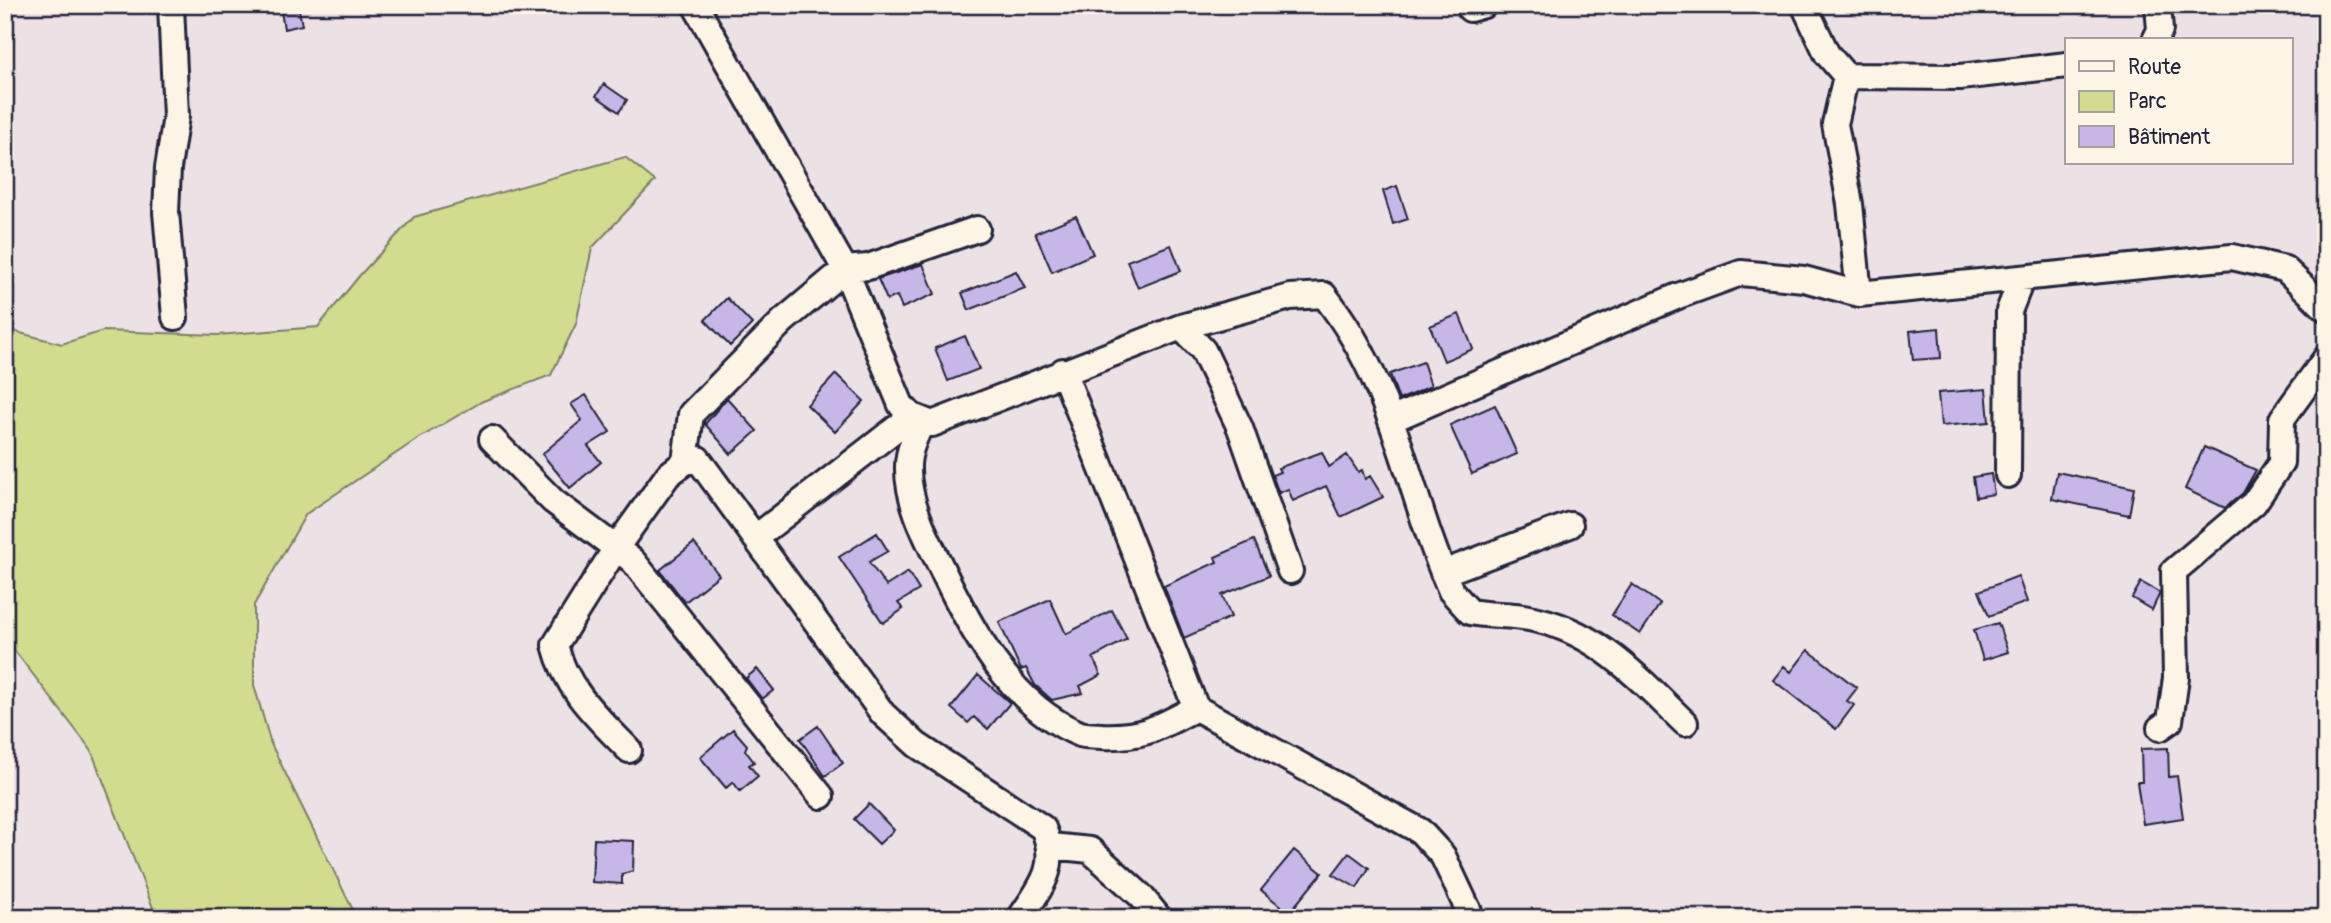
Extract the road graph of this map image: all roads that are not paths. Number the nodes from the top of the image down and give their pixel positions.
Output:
1 (172, 5) edge
2 (695, 5) edge
3 (1804, 5) edge
4 (2158, 5) edge
5 (2156, 38) edge
6 (2065, 65) edge
7 (1846, 76) junction
8 (977, 229) dead end
9 (845, 269) junction
10 (2022, 278) junction
11 (1859, 294) junction
12 (2326, 309) edge
13 (175, 317) dead end
14 (1181, 327) junction
15 (2326, 358) edge
16 (1063, 371) junction
17 (917, 418) junction
18 (1393, 419) junction
19 (492, 439) dead end
20 (685, 462) junction
21 (2008, 475) dead end
22 (1570, 525) dead end
23 (755, 538) junction
24 (616, 548) junction
25 (1290, 571) dead end
26 (1443, 573) junction
27 (1196, 708) junction
28 (1685, 723) dead end
29 (2160, 728) dead end
30 (629, 750) dead end
31 (821, 796) dead end
32 (1051, 846) junction
33 (1020, 918) edge
34 (1159, 918) edge
35 (1472, 918) edge

1 - 13 street
2 - 9 street
3 - 7 street
4 - 5 street
6 - 7 street
7 - 11 street
8 - 9 street
9 - 17 street
9 - 20 street
10 - 11 street
10 - 12 street
10 - 21 street
11 - 18 street
14 - 16 street
14 - 18 street
14 - 25 street
15 - 29 street
16 - 17 street
16 - 27 street
17 - 23 street
17 - 27 street
18 - 26 street
19 - 24 street
20 - 23 street
20 - 24 street
22 - 26 street
23 - 32 street
24 - 30 street
24 - 31 street
26 - 28 street
27 - 35 street
32 - 33 street
32 - 34 street

